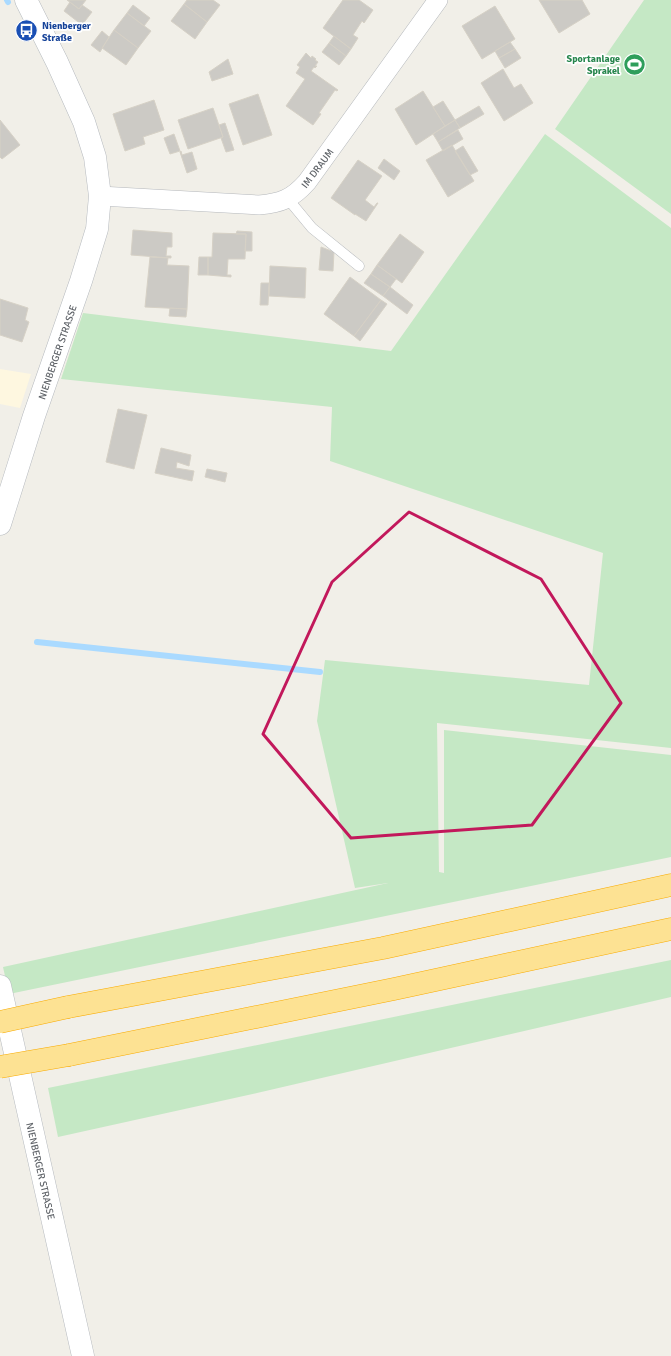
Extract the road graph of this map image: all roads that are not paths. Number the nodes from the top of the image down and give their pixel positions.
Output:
1 (26, 0) edge
2 (438, 0) edge
3 (100, 196) junction
4 (288, 199) junction
5 (359, 266) dead end
6 (0, 524) edge
7 (671, 885) edge
8 (671, 930) edge
9 (0, 986) edge
10 (0, 1022) edge
11 (0, 1067) edge
12 (83, 1356) edge

1 - 3 street, NIENBERGER STRASSE
2 - 4 street, IM DRAUM
3 - 4 street, IM DRAUM
3 - 6 street, NIENBERGER STRASSE
4 - 5 lane
7 - 10 highway, bridge
8 - 11 highway, bridge
9 - 12 street, NIENBERGER STRASSE

